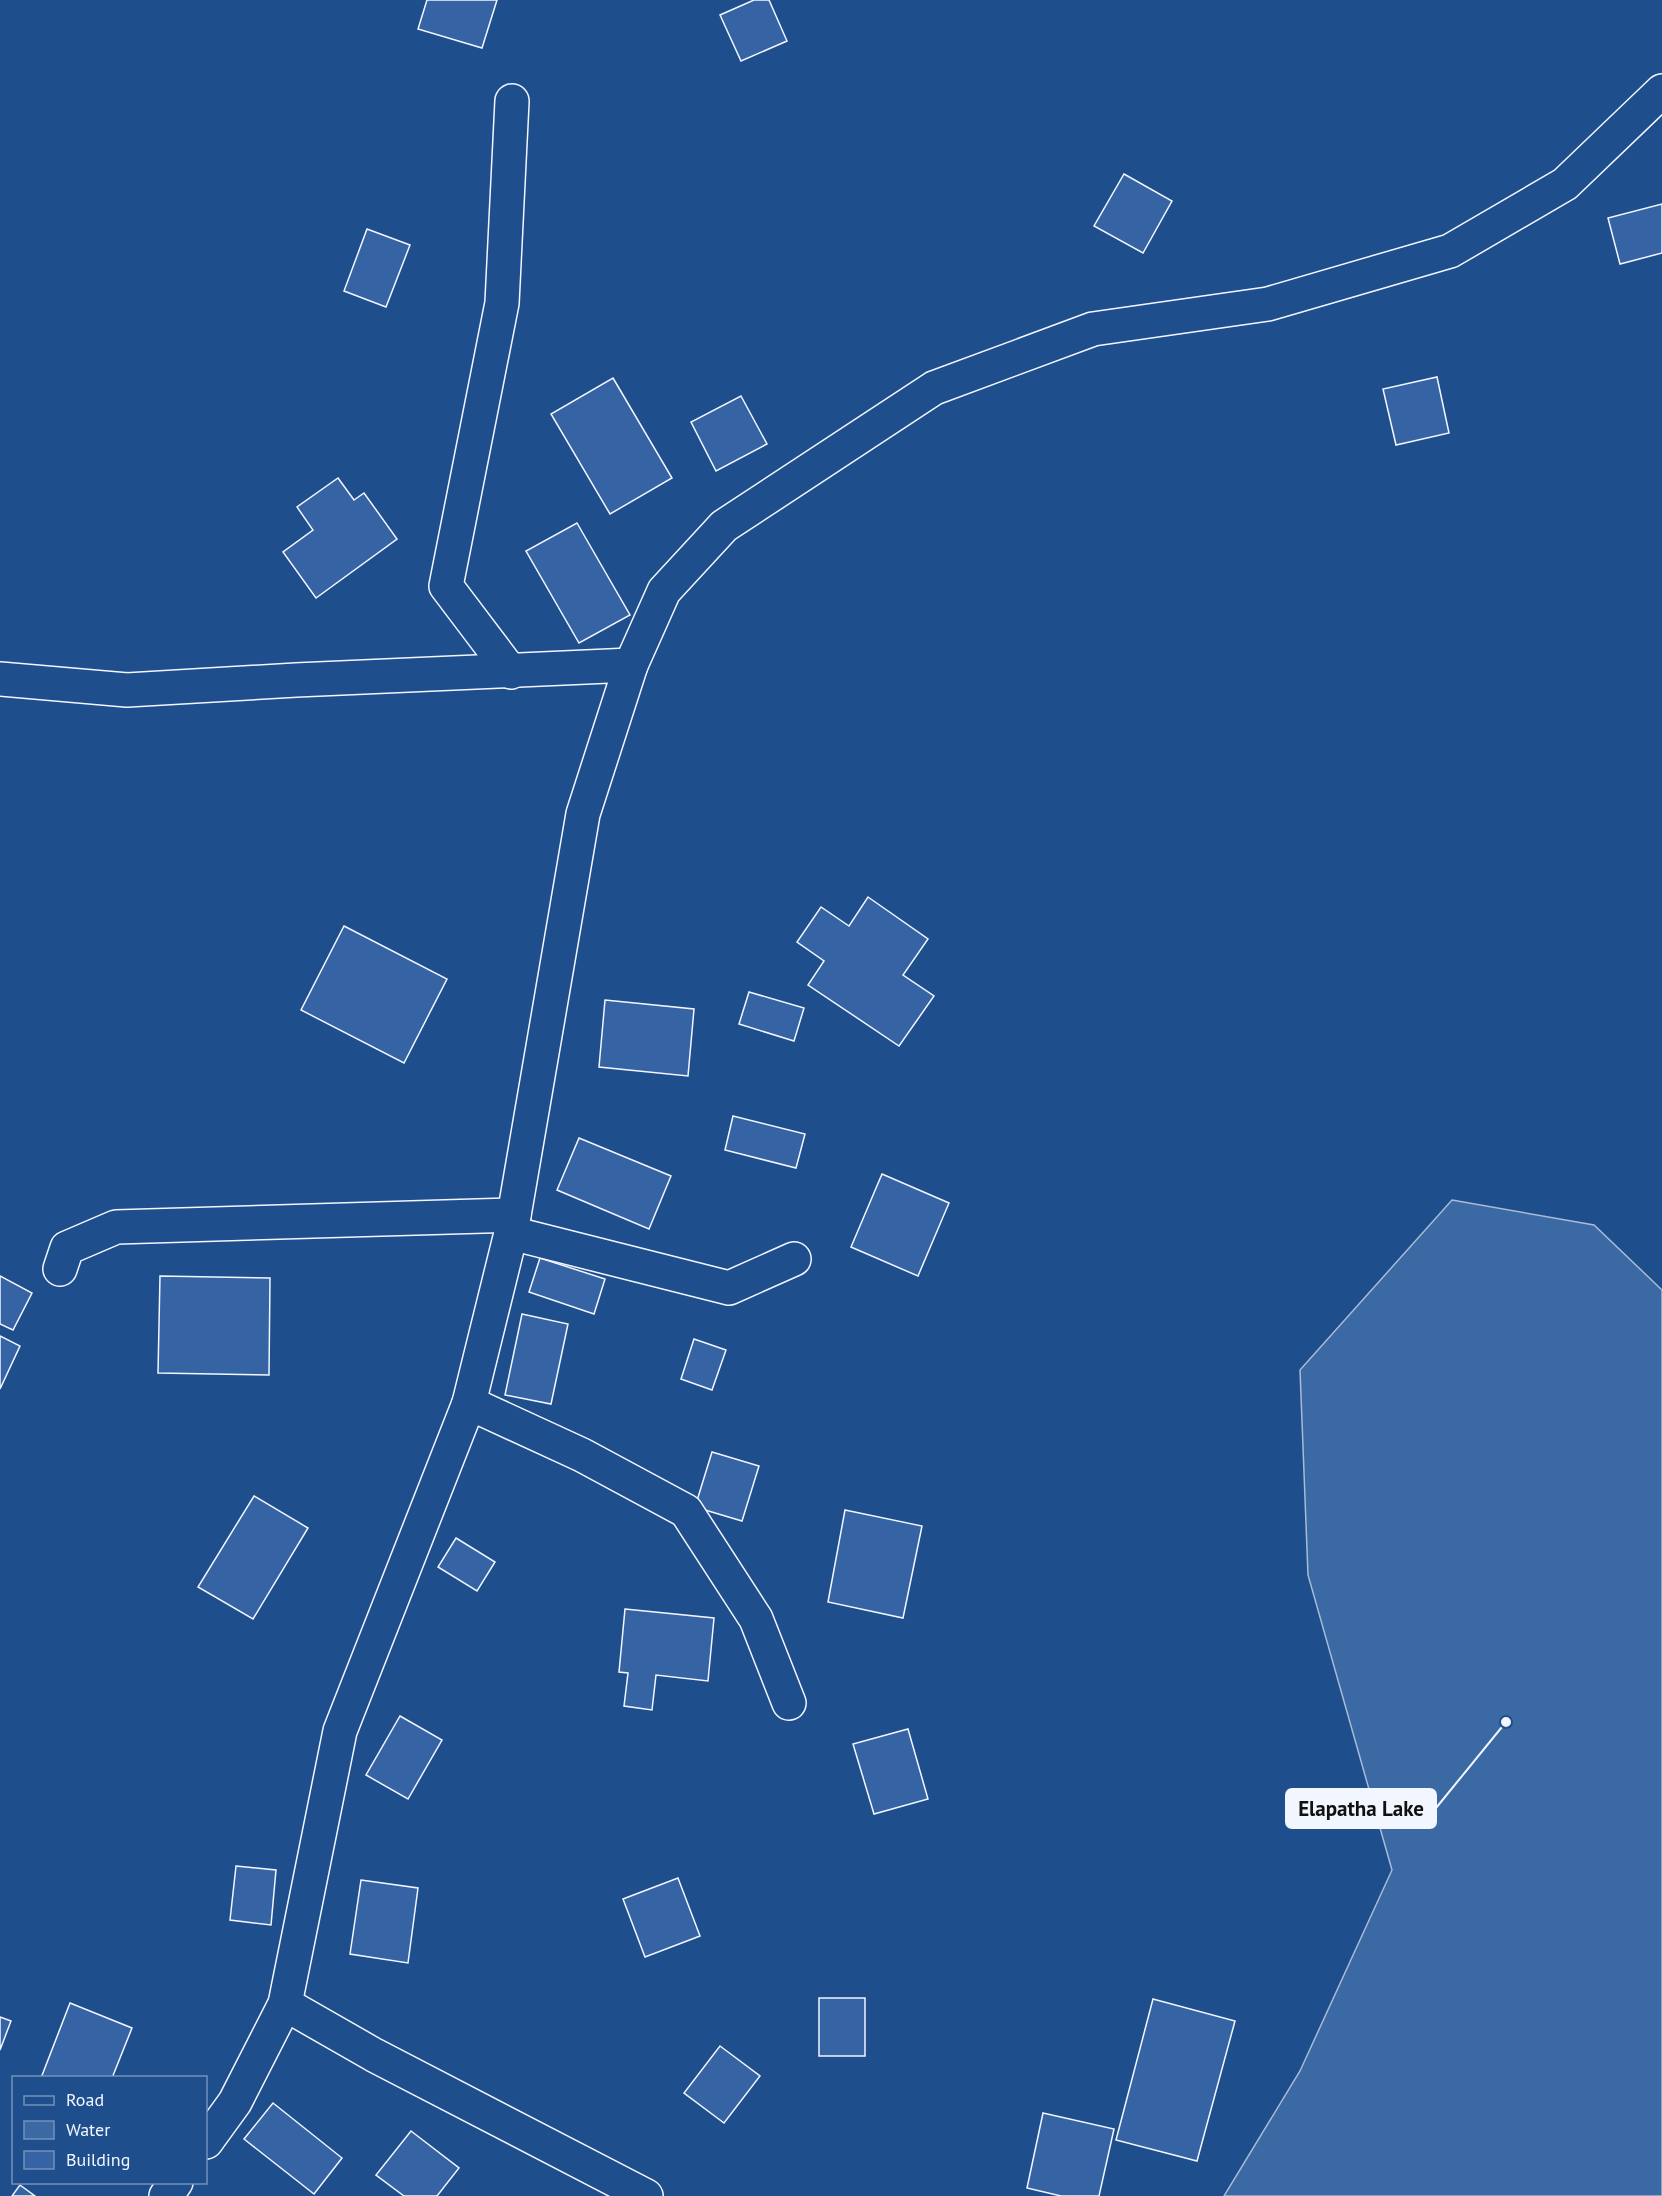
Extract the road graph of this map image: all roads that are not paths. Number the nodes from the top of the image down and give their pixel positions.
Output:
1 (1662, 91) edge
2 (512, 101) dead end
3 (631, 666) junction
4 (511, 672) junction
5 (0, 679) edge
6 (513, 1224) junction
7 (794, 1259) dead end
8 (60, 1269) dead end
9 (469, 1403) junction
10 (789, 1703) dead end
11 (285, 2004) junction
12 (207, 2141) edge
13 (646, 2196) edge

1 - 3 street
2 - 4 street
3 - 4 street
3 - 6 street
4 - 5 street
6 - 7 street
6 - 8 street
6 - 9 street
9 - 10 street
9 - 11 street
11 - 12 street
11 - 13 street

